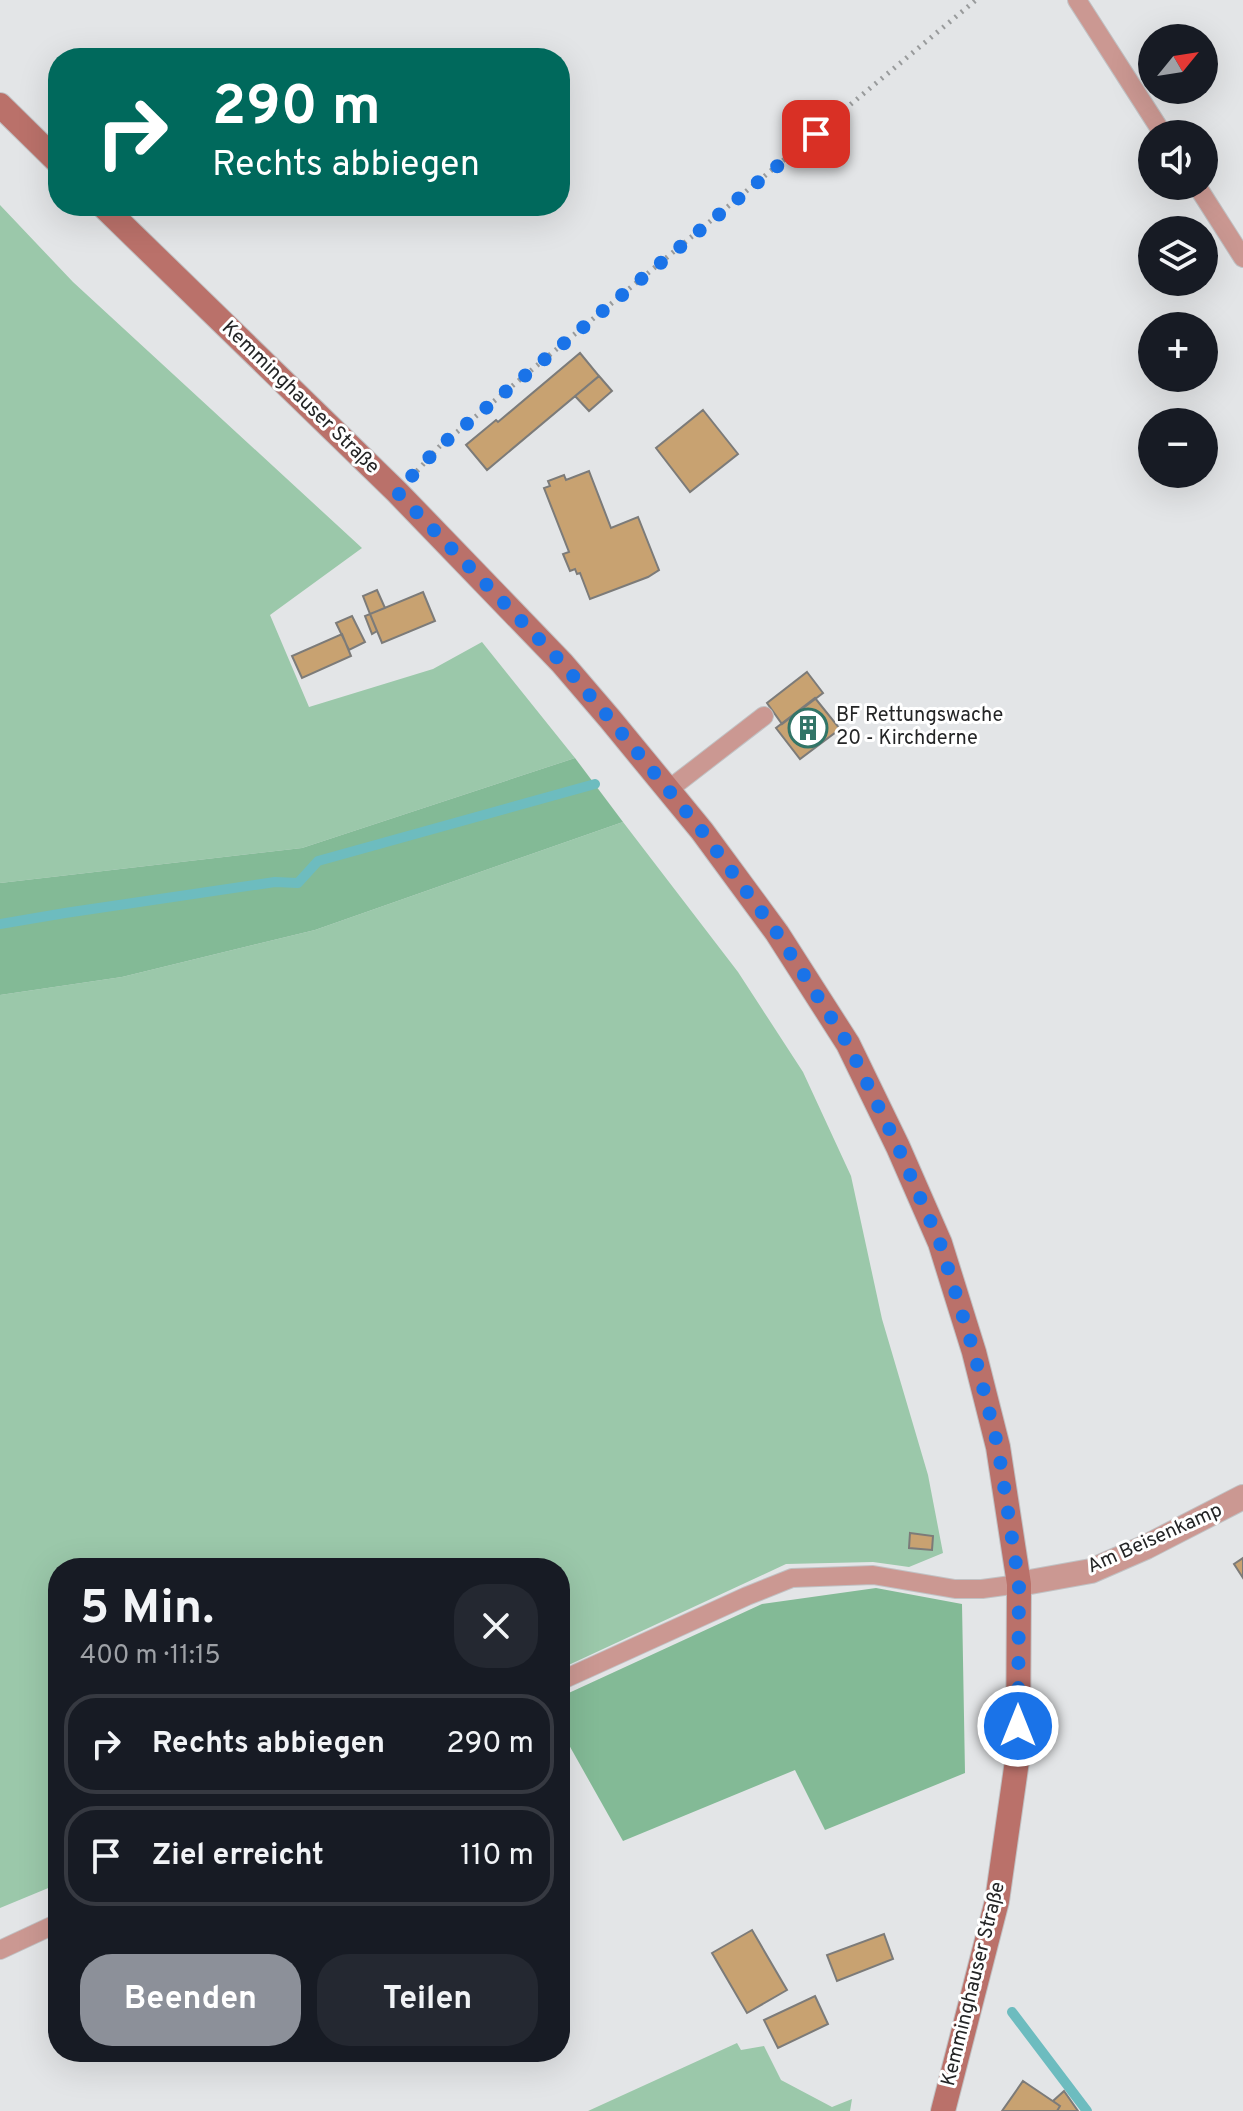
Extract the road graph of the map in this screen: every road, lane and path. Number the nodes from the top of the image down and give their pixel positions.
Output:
1 (976, 0) edge
2 (1077, 0) edge
3 (0, 105) edge
4 (1154, 120) edge
5 (48, 152) edge
6 (1206, 200) edge
7 (113, 216) edge
8 (1243, 258) edge
9 (397, 492) junction
10 (764, 716) dead end
11 (668, 790) junction
12 (1243, 1497) edge
13 (1019, 1584) junction
14 (570, 1676) edge
15 (48, 1928) edge
16 (0, 1950) edge
17 (943, 2111) edge

1 - 9 path
2 - 4 lane
3 - 5 main road
6 - 8 lane
7 - 9 main road, Kemminghauser Straße
9 - 11 main road, Kemminghauser Straße
10 - 11 lane
11 - 13 main road, Kemminghauser Straße
12 - 13 street, Am Beisenkamp
13 - 14 lane
13 - 17 main road, Kemminghauser Straße
15 - 16 lane

